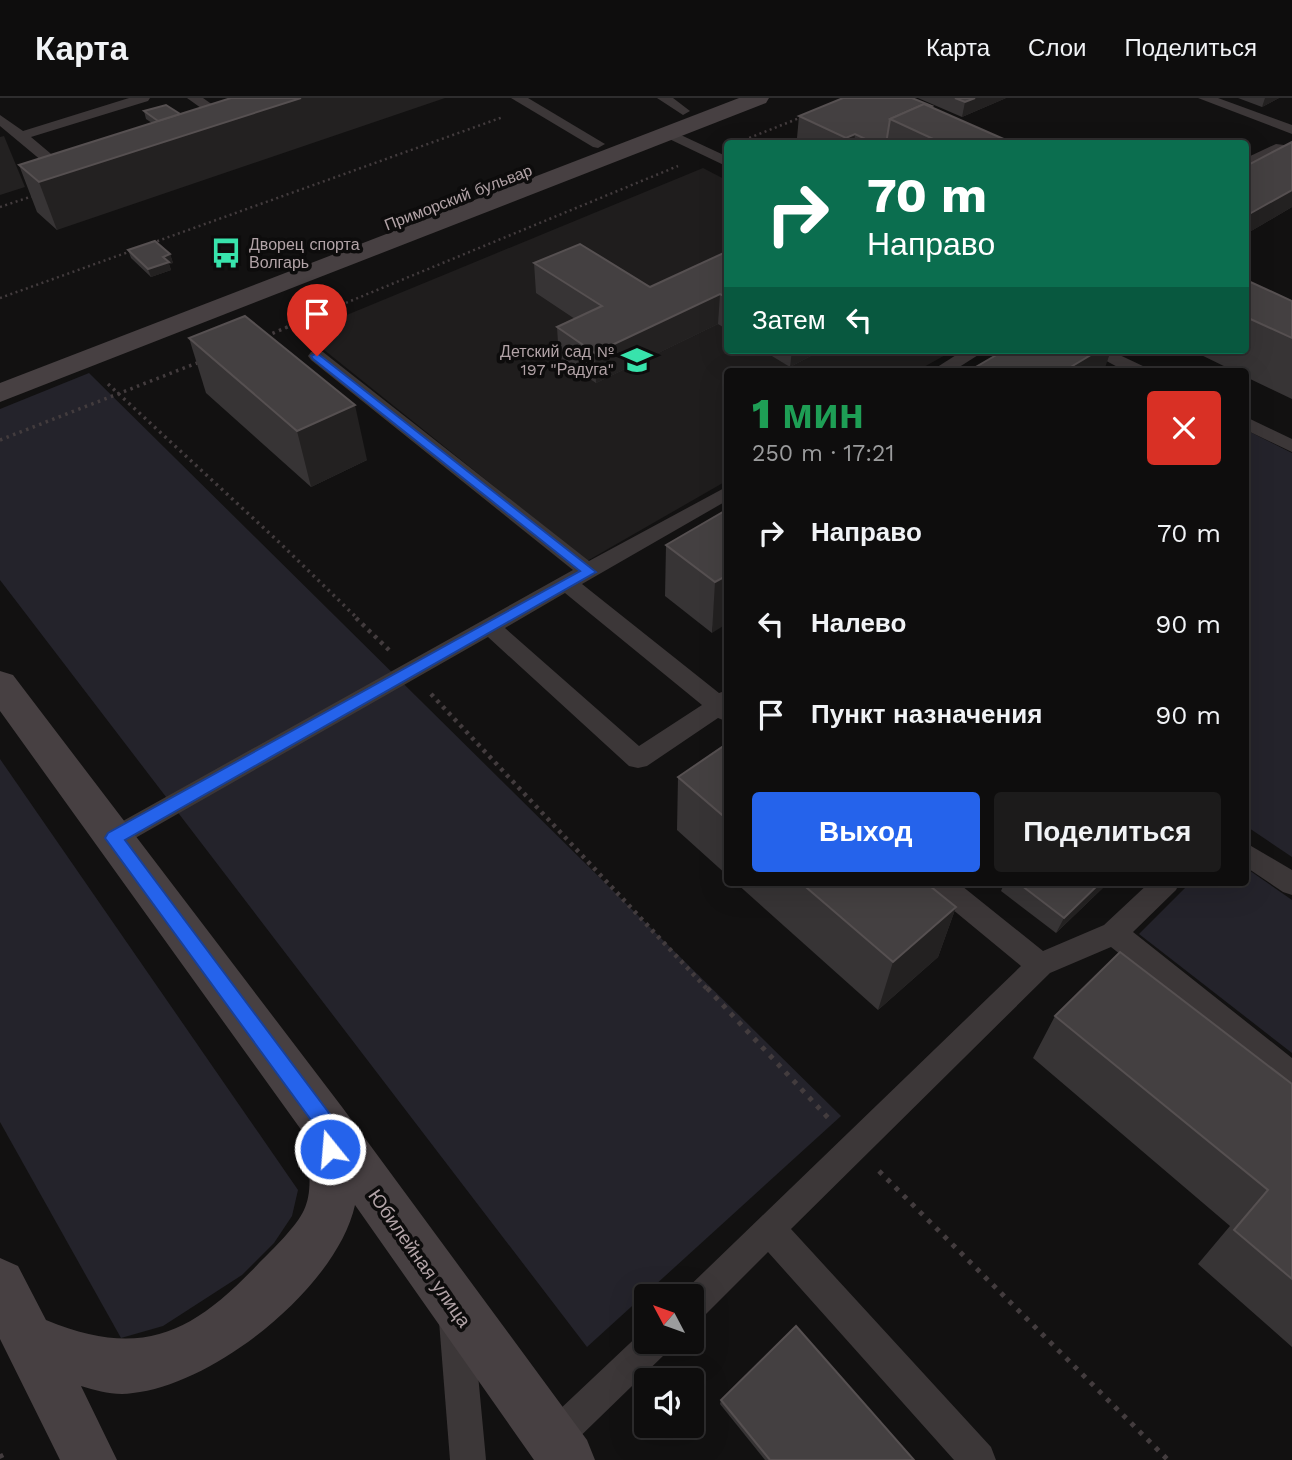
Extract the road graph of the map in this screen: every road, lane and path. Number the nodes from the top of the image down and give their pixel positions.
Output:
1 (143, 98) edge
2 (194, 98) edge
3 (519, 98) edge
4 (664, 98) edge
5 (718, 98) edge
6 (758, 98) edge
7 (1205, 98) edge
8 (533, 106) junction
9 (683, 111) junction
10 (802, 117) edge
11 (0, 119) edge
12 (1292, 130) edge
13 (668, 133) junction
14 (213, 135) edge
15 (20, 136) junction
16 (745, 140) edge
17 (598, 144) junction
18 (1292, 150) edge
19 (709, 154) junction
20 (724, 161) edge
21 (1249, 162) edge
22 (86, 176) edge
23 (40, 194) edge
24 (0, 206) edge
25 (0, 289) edge
26 (6, 296) junction
27 (0, 298) edge
28 (255, 340) edge
29 (970, 354) edge
30 (1103, 354) edge
31 (317, 356) dead end
32 (205, 360) edge
33 (945, 368) edge
34 (1133, 368) edge
35 (0, 370) edge
36 (102, 377) dead end
37 (0, 393) edge
38 (119, 394) junction
39 (1249, 424) edge
40 (0, 440) edge
41 (1292, 446) edge
42 (724, 494) edge
43 (589, 572) junction
44 (568, 584) junction
45 (490, 627) junction
46 (411, 672) junction
47 (0, 684) edge
48 (724, 704) edge
49 (724, 706) edge
50 (114, 838) junction
51 (1249, 855) edge
52 (1292, 884) edge
53 (942, 886) edge
54 (1163, 886) edge
55 (1114, 933) junction
56 (1040, 965) junction
57 (1292, 1078) edge
58 (325, 1124) junction
59 (854, 1146) junction
60 (769, 1229) junction
61 (0, 1284) edge
62 (704, 1292) edge
63 (454, 1306) junction
64 (30, 1340) junction
65 (643, 1354) edge
66 (559, 1450) edge
67 (0, 1454) edge
68 (3, 1460) edge
69 (89, 1460) edge
70 (468, 1460) edge
71 (978, 1460) edge
72 (1168, 1460) edge

1 - 15 lane
2 - 14 lane
3 - 8 lane
4 - 9 lane
5 - 9 main road, Приморский бульвар
6 - 13 main road
7 - 12 lane
8 - 17 lane
8 - 26 path
9 - 17 main road, Приморский бульвар
10 - 16 path
11 - 15 lane
13 - 19 lane
13 - 37 main road
15 - 22 lane
17 - 35 main road, Приморский бульвар
18 - 21 lane
19 - 20 lane
19 - 28 path
23 - 24 path
25 - 26 path
26 - 27 path
29 - 33 lane
30 - 34 lane
31 - 43 lane
32 - 38 path
36 - 38 path
38 - 40 path
38 - 46 path
39 - 41 lane
42 - 43 lane
43 - 44 lane
44 - 45 lane
44 - 48 lane
45 - 46 lane
45 - 49 lane
46 - 50 lane
46 - 59 path
47 - 50 main road, Юбилейная улица
50 - 58 main road, Юбилейная улица
51 - 52 lane
53 - 56 lane
54 - 55 lane
55 - 56 lane
55 - 57 lane
56 - 59 lane
58 - 63 main road, Юбилейная улица
58 - 64 main road
59 - 60 lane
59 - 72 path
60 - 62 lane
60 - 71 lane
61 - 64 main road
63 - 66 main road, Юбилейная улица
63 - 70 lane
64 - 69 main road
65 - 66 lane
67 - 68 path

